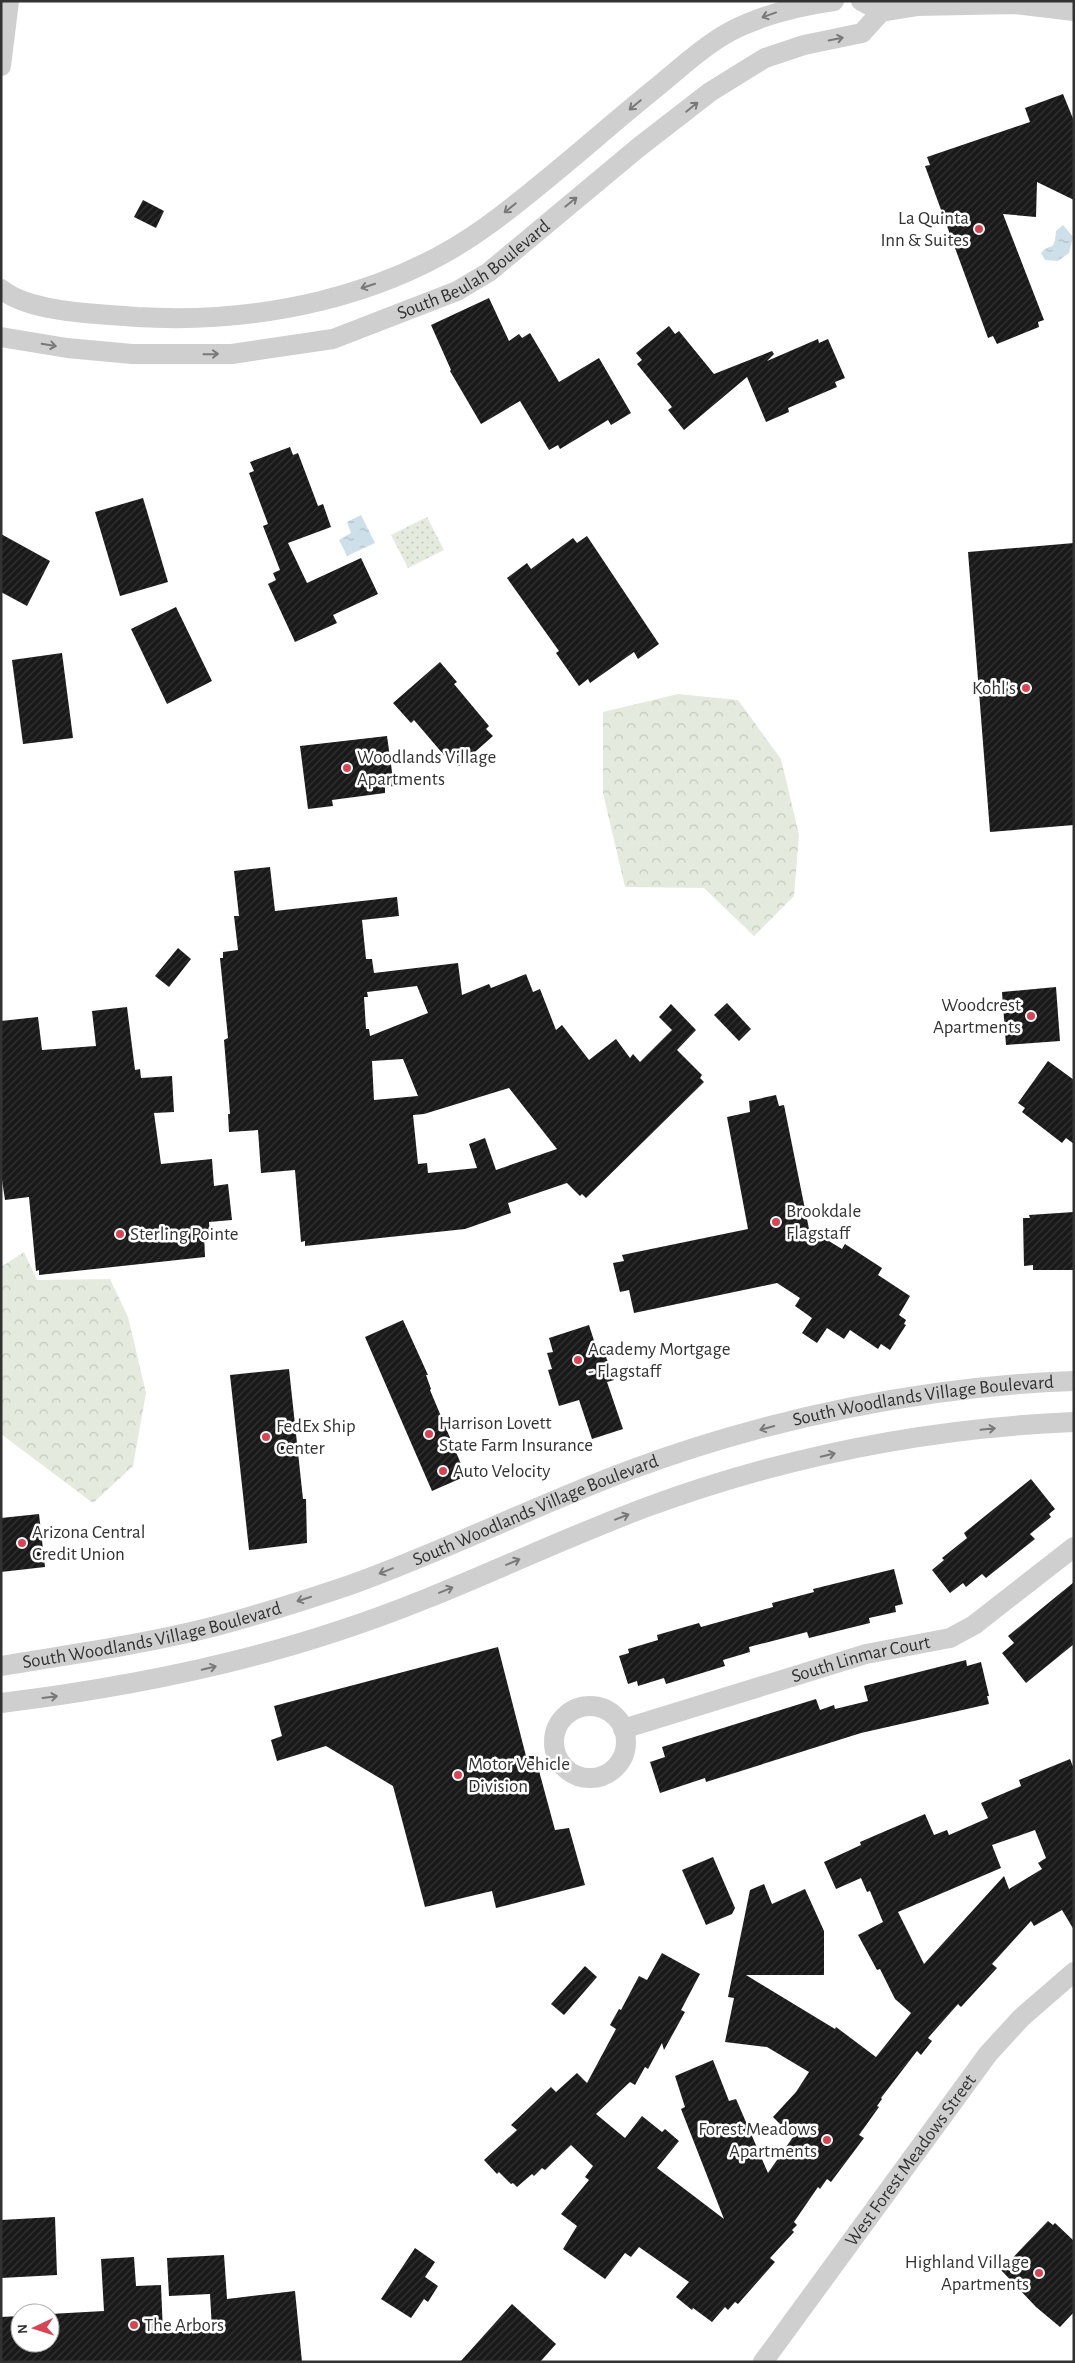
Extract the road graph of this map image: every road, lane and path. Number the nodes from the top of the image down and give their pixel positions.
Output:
1 (9, 1) edge
2 (834, 1) edge
3 (861, 1) edge
4 (1074, 11) edge
5 (882, 12) junction
6 (4, 24) edge
7 (1, 66) edge
8 (1, 289) edge
9 (1, 337) edge
10 (1074, 1381) edge
11 (1074, 1422) edge
12 (1074, 1547) edge
13 (1, 1666) edge
14 (1, 1703) edge
15 (623, 1728) dead end
16 (1074, 1972) edge
17 (763, 2362) edge

1 - 6 street
2 -> 8 street, South Beulah Boulevard
3 - 5 street
4 - 5 street
9 -> 5 street, South Beulah Boulevard
6 - 7 street
10 -> 13 street, South Woodlands Village Boulevard
14 -> 11 street, South Woodlands Village Boulevard
12 - 15 street, South Linmar Court
16 - 17 street, West Forest Meadows Street

